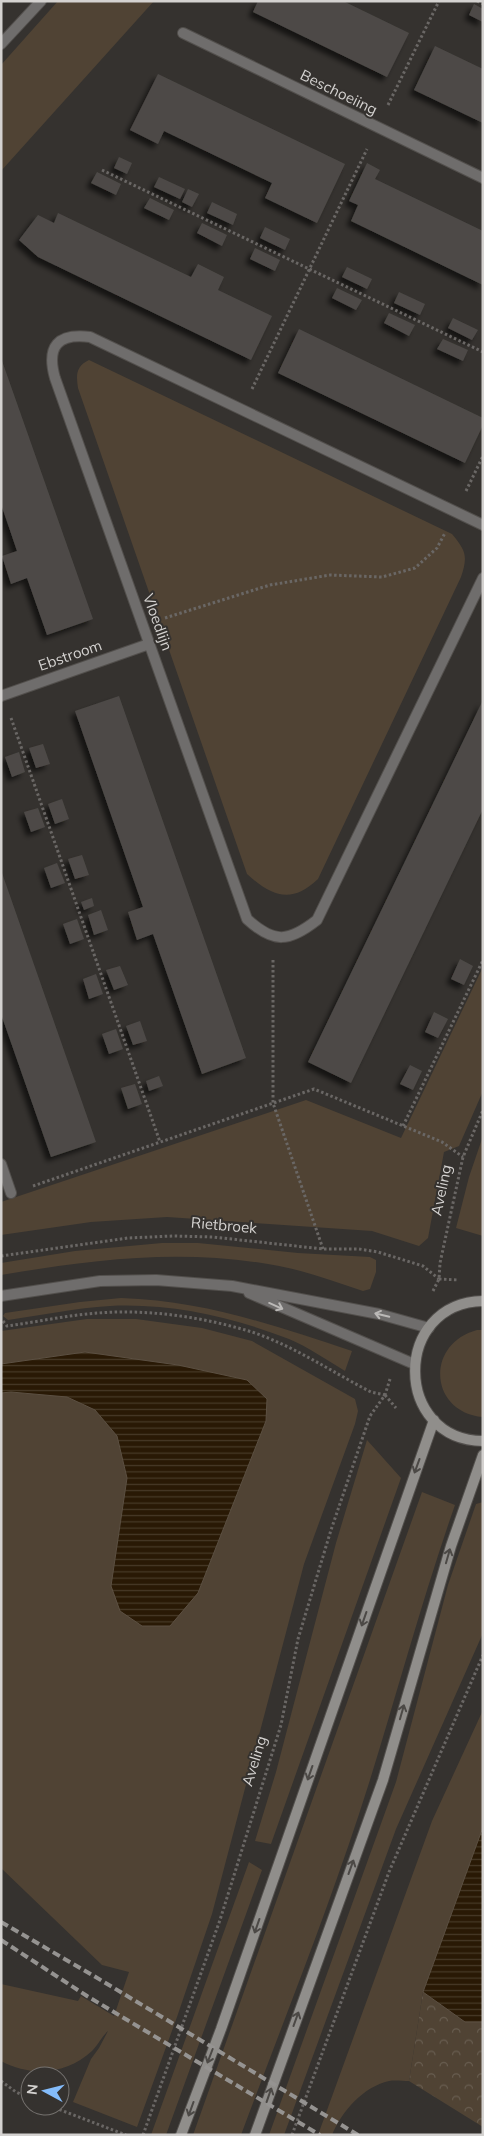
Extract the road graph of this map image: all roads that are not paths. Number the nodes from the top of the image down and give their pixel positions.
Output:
1 (41, 1) edge
2 (182, 33) dead end
3 (1, 44) edge
4 (483, 178) edge
5 (483, 525) edge
6 (483, 578) edge
7 (150, 644) junction
8 (2, 695) edge
9 (1, 1164) edge
10 (12, 1193) road end
11 (232, 1286) junction
12 (1, 1296) edge
13 (482, 1299) edge
14 (429, 1328) junction
15 (414, 1364) junction
16 (434, 1420) junction
17 (483, 1441) edge
18 (483, 1456) edge
19 (181, 2135) edge
20 (255, 2135) edge

1 - 3 street
2 - 4 street, Beschoeiing
5 - 7 street, Vloedlijn
6 - 7 street, Vloedlijn
7 - 8 street, Ebstroom
9 - 10 street
11 - 12 street
14 -> 11 street
11 -> 15 street
13 - 14 main road
14 - 15 main road
15 - 16 main road
16 - 17 main road
16 -> 19 main road
20 -> 18 main road

